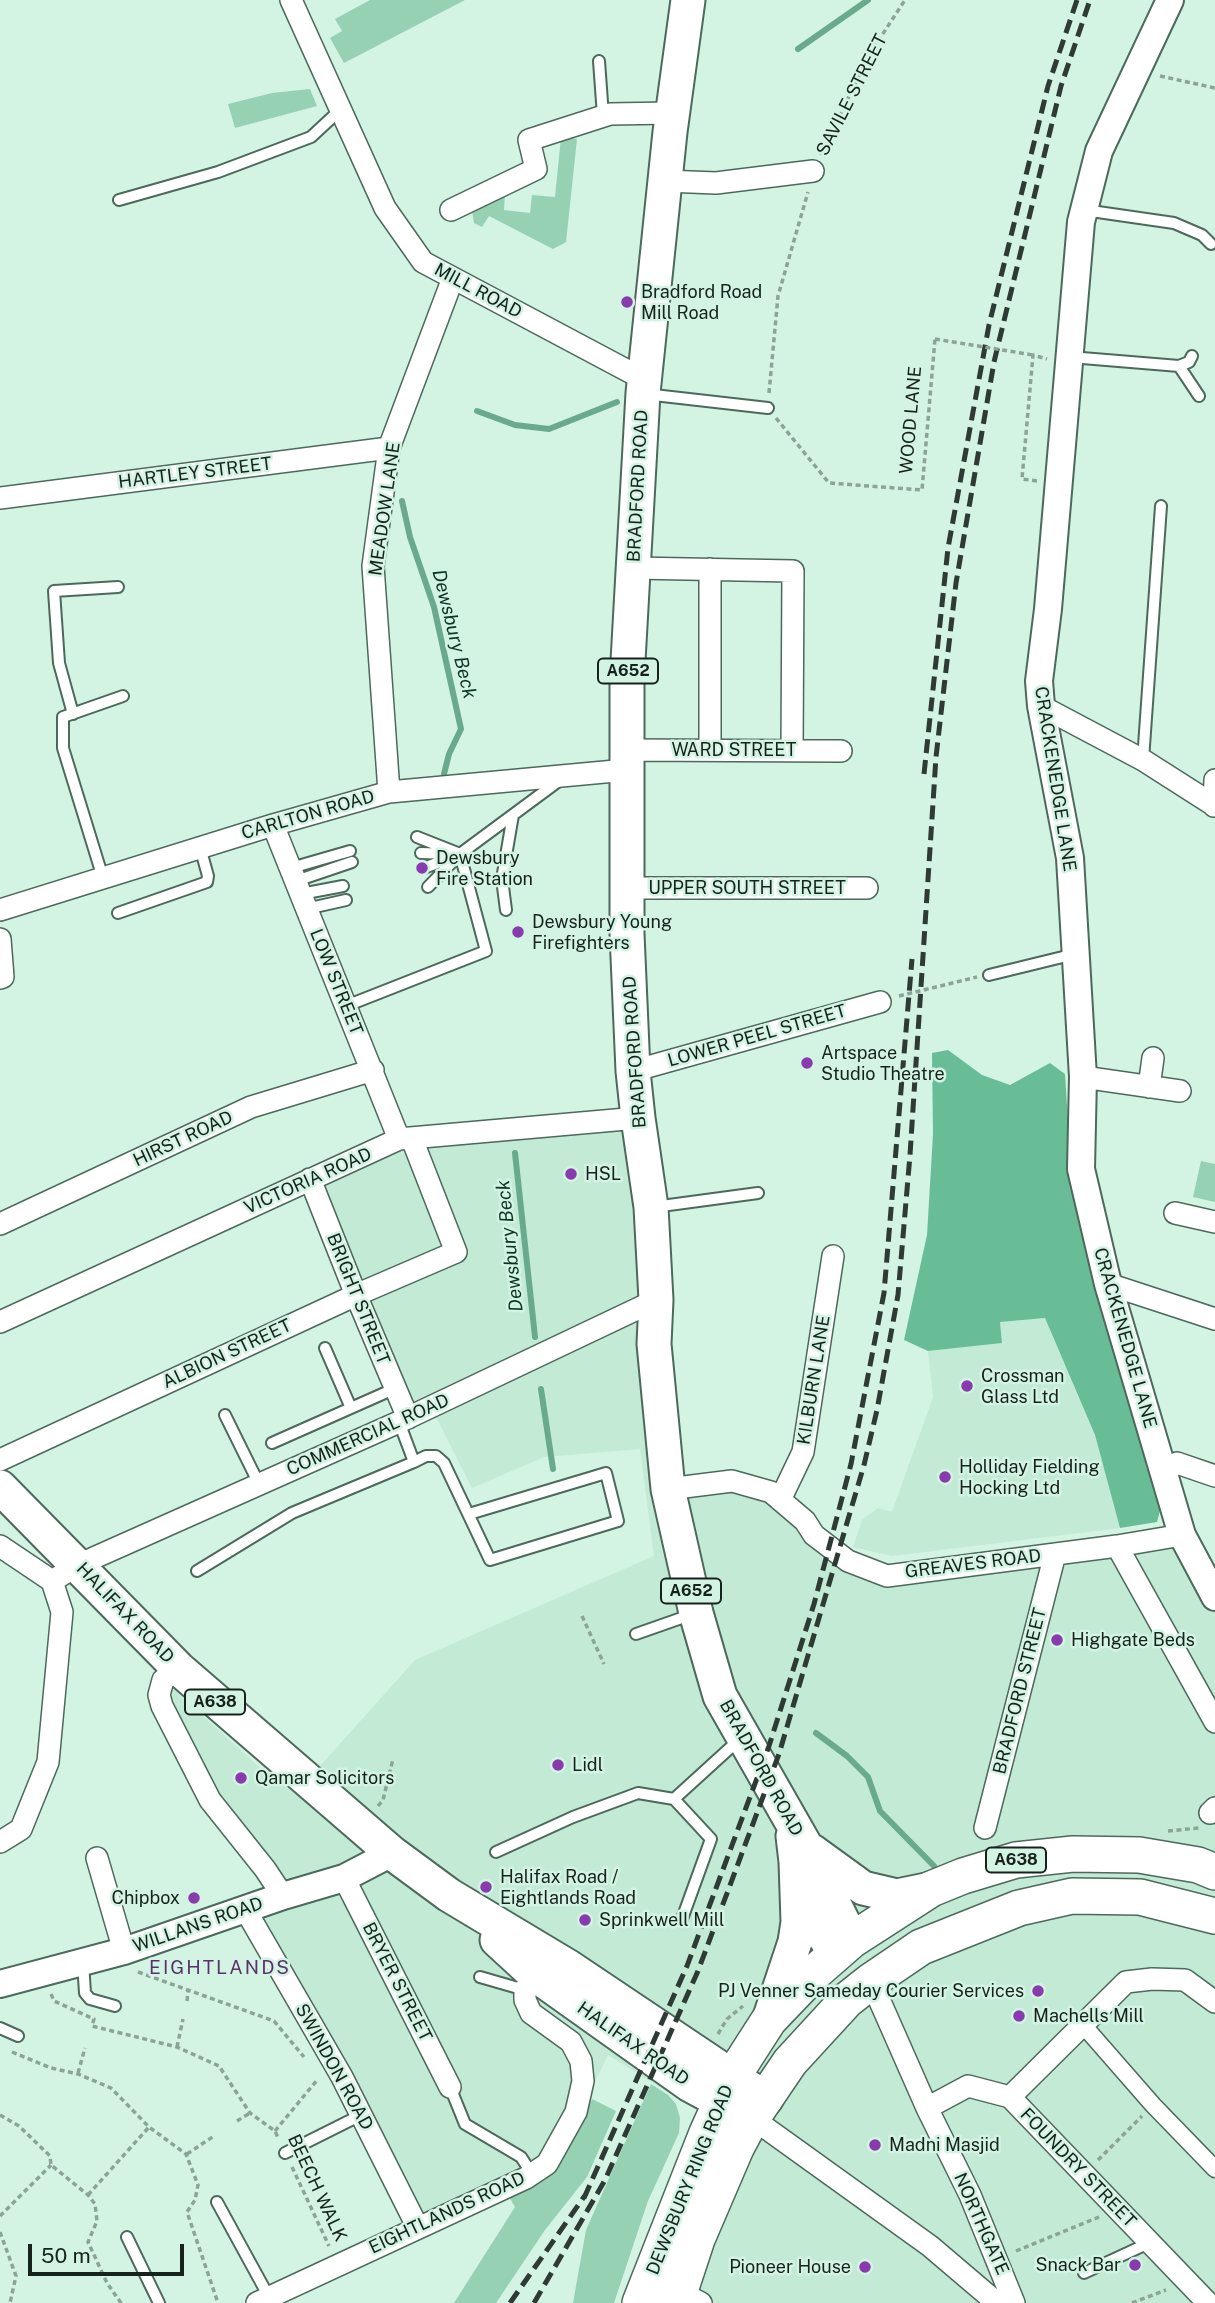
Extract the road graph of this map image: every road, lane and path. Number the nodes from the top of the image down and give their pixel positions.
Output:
1 (290, 0) edge
2 (688, 0) edge
3 (905, 0) edge
4 (1170, 0) edge
5 (599, 61) dead end
6 (1138, 71) junction
7 (1215, 88) edge
8 (339, 111) junction
9 (673, 113) junction
10 (603, 116) junction
11 (813, 171) junction
12 (665, 181) junction
13 (119, 200) dead end
14 (451, 210) dead end
15 (1084, 210) junction
16 (1212, 244) dead end
17 (453, 278) junction
18 (1192, 356) dead end
19 (1070, 357) junction
20 (1179, 366) junction
21 (644, 387) junction
22 (1199, 396) dead end
23 (768, 408) junction
24 (389, 448) junction
25 (1059, 484) junction
26 (0, 498) edge
27 (1161, 506) dead end
28 (634, 568) junction
29 (710, 569) junction
30 (118, 587) dead end
31 (123, 696) dead end
32 (1041, 706) junction
33 (73, 714) junction
34 (710, 750) junction
35 (792, 751) junction
36 (841, 751) dead end
37 (626, 760) junction
38 (1143, 760) junction
39 (565, 776) junction
40 (1215, 780) edge
41 (389, 792) junction
42 (1214, 806) edge
43 (513, 815) junction
44 (273, 825) junction
45 (417, 837) dead end
46 (200, 847) junction
47 (421, 853) dead end
48 (460, 854) junction
49 (351, 856) dead end
50 (424, 868) dead end
51 (103, 878) junction
52 (343, 886) dead end
53 (428, 887) dead end
54 (298, 888) junction
55 (627, 888) junction
56 (867, 888) dead end
57 (346, 901) dead end
58 (0, 910) edge
59 (506, 910) dead end
60 (118, 913) dead end
61 (0, 939) edge
62 (1075, 954) junction
63 (989, 975) joint
64 (0, 978) edge
65 (887, 1000) joint
66 (346, 1006) junction
67 (1153, 1058) dead end
68 (373, 1070) junction
69 (634, 1071) junction
70 (1083, 1077) junction
71 (1149, 1087) junction
72 (1180, 1091) dead end
73 (638, 1118) junction
74 (406, 1139) junction
75 (310, 1179) junction
76 (758, 1193) dead end
77 (651, 1207) junction
78 (1175, 1213) dead end
79 (1215, 1222) edge
80 (0, 1224) edge
81 (456, 1252) joint
82 (833, 1256) dead end
83 (1108, 1284) junction
84 (356, 1295) junction
85 (656, 1300) junction
86 (1215, 1319) edge
87 (0, 1322) edge
88 (325, 1348) dead end
89 (396, 1388) junction
90 (351, 1408) junction
91 (225, 1415) dead end
92 (404, 1420) junction
93 (272, 1443) dead end
94 (0, 1460) edge
95 (414, 1462) junction
96 (1163, 1473) junction
97 (1215, 1476) edge
98 (259, 1484) junction
99 (0, 1487) edge
100 (668, 1489) junction
101 (780, 1500) junction
102 (469, 1514) junction
103 (1182, 1535) junction
104 (0, 1546) edge
105 (1118, 1546) junction
106 (1055, 1554) junction
107 (197, 1571) dead end
108 (65, 1573) junction
109 (1215, 1597) edge
110 (696, 1613) junction
111 (582, 1616) dead end
112 (636, 1634) dead end
113 (604, 1664) dead end
114 (179, 1669) junction
115 (1215, 1722) edge
116 (743, 1736) junction
117 (393, 1759) dead end
118 (674, 1799) junction
119 (383, 1800) dead end
120 (985, 1828) dead end
121 (0, 1842) edge
122 (797, 1842) junction
123 (496, 1852) dead end
124 (392, 1853) junction
125 (97, 1858) dead end
126 (1215, 1872) edge
127 (344, 1878) junction
128 (931, 1889) junction
129 (283, 1895) junction
130 (449, 1895) junction
131 (245, 1909) junction
132 (1215, 1916) edge
133 (681, 1919) dead end
134 (855, 1957) junction
135 (131, 1961) junction
136 (83, 1962) junction
137 (43, 1973) junction
138 (480, 1977) dead end
139 (529, 1982) junction
140 (0, 1984) edge
141 (188, 1991) junction
142 (187, 2001) dead end
143 (1215, 2002) edge
144 (115, 2006) dead end
145 (183, 2019) dead end
146 (769, 2020) junction
147 (1084, 2026) junction
148 (0, 2028) edge
149 (18, 2036) dead end
150 (177, 2047) junction
151 (85, 2048) dead end
152 (13, 2052) dead end
153 (78, 2074) junction
154 (320, 2077) junction
155 (342, 2077) junction
156 (450, 2087) joint
157 (727, 2088) junction
158 (1010, 2098) junction
159 (1153, 2105) junction
160 (928, 2108) junction
161 (759, 2109) junction
162 (250, 2113) junction
163 (0, 2115) edge
164 (361, 2115) junction
165 (237, 2121) dead end
166 (149, 2127) junction
167 (275, 2131) junction
168 (214, 2136) dead end
169 (285, 2153) junction
170 (186, 2154) junction
171 (1098, 2160) dead end
172 (51, 2165) junction
173 (1215, 2169) edge
174 (532, 2174) junction
175 (88, 2195) junction
176 (218, 2202) dead end
177 (0, 2216) edge
178 (1088, 2221) dead end
179 (418, 2228) junction
180 (0, 2232) edge
181 (127, 2237) dead end
182 (1149, 2244) junction
183 (1028, 2246) dead end
184 (337, 2264) junction
185 (1084, 2273) dead end
186 (1157, 2293) dead end
187 (670, 2296) edge
188 (263, 2300) edge
189 (10, 2303) edge
190 (121, 2303) edge
191 (159, 2303) edge
192 (218, 2303) edge
193 (997, 2303) edge
194 (1014, 2303) edge
195 (1132, 2303) edge
196 (1208, 2303) edge

1 - 8 street, MILL ROAD
2 - 9 main road, BRADFORD ROAD / A652
3 - 11 path, SAVILE STREET
4 - 6 street, CRACKENEDGE LANE
5 - 10 lane
6 - 7 path
6 - 15 street, CRACKENEDGE LANE
8 - 13 lane
8 - 17 street, MILL ROAD
9 - 10 street
9 - 12 main road, BRADFORD ROAD / A652
10 - 14 street
11 - 12 street, SAVILE STREET
11 - 23 path
12 - 21 main road, BRADFORD ROAD / A652
15 - 16 lane
15 - 19 street, CRACKENEDGE LANE
17 - 21 street, MILL ROAD
17 - 24 street, MEADOW LANE
18 - 20 lane
19 - 20 lane
19 - 25 street, CRACKENEDGE LANE
20 - 22 lane
21 - 23 lane
21 - 28 main road, BRADFORD ROAD / A652
23 - 25 path, WOOD LANE, bridge
24 - 26 street, HARTLEY STREET
24 - 41 street, MEADOW LANE
25 - 32 street, CRACKENEDGE LANE
27 - 38 lane
28 - 29 street
28 - 37 main road, BRADFORD ROAD / A652
29 - 34 street
29 - 35 street
30 - 33 lane
31 - 33 lane
32 - 38 street
32 - 62 street, CRACKENEDGE LANE
33 - 51 lane
34 - 35 street, WARD STREET
34 - 37 street, WARD STREET
35 - 36 street, WARD STREET
37 - 39 street, CARLTON ROAD
37 - 55 main road, BRADFORD ROAD / A652
38 - 42 street
39 - 41 street, CARLTON ROAD
39 - 43 lane
40 - 42 street
41 - 44 street, CARLTON ROAD
43 - 48 lane
43 - 59 lane
44 - 46 street, CARLTON ROAD
44 - 54 street, LOW STREET
45 - 48 lane
46 - 51 street, CARLTON ROAD
46 - 60 lane
47 - 48 lane
48 - 50 lane
48 - 53 lane
48 - 66 lane
49 - 54 lane
51 - 58 street, CARLTON ROAD
52 - 54 lane
54 - 57 lane
54 - 66 street, LOW STREET
55 - 56 street, UPPER SOUTH STREET
55 - 69 main road, BRADFORD ROAD / A652
61 - 64 street
62 - 63 lane
62 - 70 street, CRACKENEDGE LANE
63 - 65 path
65 - 69 street, LOWER PEEL STREET
66 - 68 street, LOW STREET
67 - 71 street
68 - 74 street, LOW STREET
68 - 80 street, HIRST ROAD
69 - 73 main road, BRADFORD ROAD / A652
70 - 71 street
70 - 83 street, CRACKENEDGE LANE
71 - 72 street
73 - 74 street, VICTORIA ROAD
73 - 77 main road, BRADFORD ROAD / A652
74 - 75 street, VICTORIA ROAD
74 - 81 street, LOW STREET
75 - 84 street, BRIGHT STREET
75 - 87 street, VICTORIA ROAD
76 - 77 lane
77 - 85 main road, BRADFORD ROAD / A652
78 - 79 street
81 - 84 street, ALBION STREET
82 - 101 street, KILBURN LANE
83 - 86 street
83 - 96 street, CRACKENEDGE LANE
84 - 89 street, BRIGHT STREET
84 - 94 street, ALBION STREET
85 - 92 street, COMMERCIAL ROAD
85 - 100 main road, BRADFORD ROAD / A652
88 - 90 lane
89 - 90 lane
89 - 92 street, BRIGHT STREET
90 - 93 lane
91 - 98 lane
92 - 95 lane
92 - 98 street, COMMERCIAL ROAD
95 - 102 lane
95 - 107 lane
96 - 97 street
96 - 103 street, CRACKENEDGE LANE
98 - 108 street, COMMERCIAL ROAD
99 - 108 main road, HALIFAX ROAD / A638
100 - 101 street, GREAVES ROAD
100 - 110 main road, BRADFORD ROAD / A652
101 - 106 street, GREAVES ROAD
102 - 102 lane
103 - 105 street, GREAVES ROAD
103 - 109 street, CRACKENEDGE LANE
104 - 108 street
105 - 106 street, GREAVES ROAD
105 - 115 street
106 - 120 street, BRADFORD STREET
108 - 114 main road, HALIFAX ROAD / A638
108 - 121 street
110 - 112 lane
110 - 116 main road, BRADFORD ROAD / A652
111 - 113 path
114 - 124 main road, HALIFAX ROAD / A638
114 - 129 street
116 - 118 lane
116 - 122 main road, BRADFORD ROAD / A652
117 - 119 path
118 - 123 lane
118 - 133 lane
122 - 128 main road, A638
122 - 134 main road, BRADFORD ROAD / A652
122 - 146 main road
124 - 127 street, WILLANS ROAD
124 - 130 main road, HALIFAX ROAD / A638
125 - 135 street
126 - 128 highway, DEWSBURY RING ROAD / A638
127 - 129 street, WILLANS ROAD
127 - 156 street, BRYER STREET
128 - 134 highway, DEWSBURY RING ROAD / A638
129 - 131 street, WILLANS ROAD
130 - 139 main road, HALIFAX ROAD / A638
130 - 157 main road, HALIFAX ROAD / A638
131 - 135 street, WILLANS ROAD
131 - 155 street, SWINDON ROAD
132 - 134 highway, DEWSBURY RING ROAD / A638
134 - 146 highway, DEWSBURY RING ROAD / A638
134 - 160 street, BRADFORD ROAD
134 - 161 highway, DEWSBURY RING ROAD / A638
135 - 136 street, WILLANS ROAD
135 - 141 path
136 - 137 street, WILLANS ROAD
136 - 144 lane
137 - 140 street, WILLANS ROAD
137 - 150 path, BEECH WALK
138 - 139 lane
139 - 157 main road, HALIFAX ROAD / A638
139 - 174 street, EIGHTLANDS ROAD
141 - 142 path
141 - 154 path
143 - 147 street
145 - 150 path
146 - 157 highway, DEWSBURY RING ROAD / A638
147 - 158 street
147 - 159 street
148 - 149 lane
150 - 162 path, BEECH WALK
151 - 153 path
152 - 153 path
153 - 166 path
154 - 155 path
154 - 167 path
155 - 164 street, SWINDON ROAD
156 - 174 lane
157 - 161 main road, HALIFAX ROAD / A638
157 - 187 highway, DEWSBURY RING ROAD / A638
158 - 160 street, FOUNDRY STREET
158 - 182 street, FOUNDRY STREET
159 - 171 path
159 - 173 street
160 - 194 street, NORTHGATE
161 - 187 highway, DEWSBURY RING ROAD / A638
161 - 193 street, HALIFAX ROAD
162 - 165 path
162 - 167 path, BEECH WALK
163 - 172 path
164 - 169 lane
164 - 179 street, SWINDON ROAD
166 - 170 path
166 - 175 path
167 - 169 path, BEECH WALK
168 - 170 path
169 - 184 path, BEECH WALK
170 - 192 path
172 - 175 path
172 - 177 path
174 - 179 street, EIGHTLANDS ROAD
175 - 190 path
176 - 188 lane
178 - 183 path
179 - 184 street, EIGHTLANDS ROAD
180 - 189 path
181 - 191 lane
182 - 185 lane
182 - 196 street, FOUNDRY STREET
184 - 188 street, EIGHTLANDS ROAD
186 - 195 path

